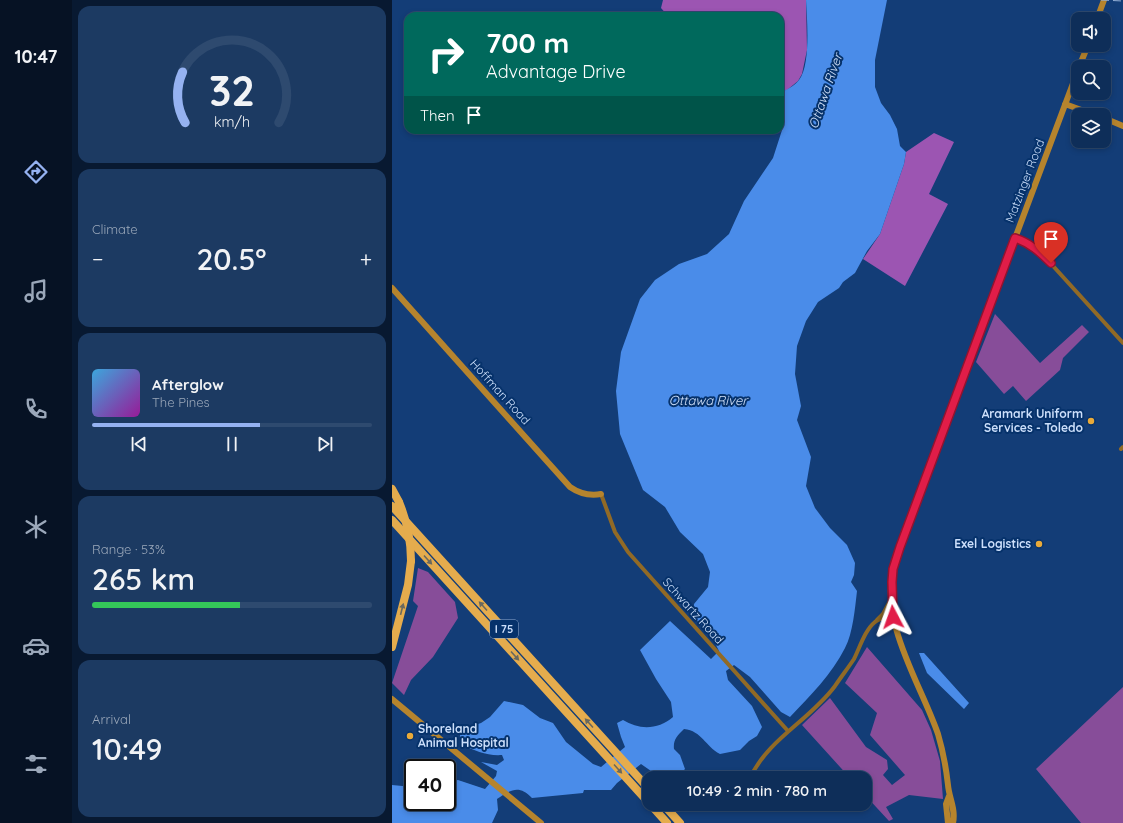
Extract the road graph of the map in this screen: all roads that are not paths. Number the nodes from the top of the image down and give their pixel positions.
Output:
1 (1104, 0) edge
2 (1100, 12) edge
3 (1071, 88) edge
4 (1065, 104) junction
5 (1076, 108) edge
6 (1111, 121) edge
7 (1123, 126) edge
8 (1015, 238) junction
9 (392, 288) edge
10 (1123, 342) edge
11 (392, 489) edge
12 (601, 494) joint
13 (395, 504) edge
14 (392, 520) edge
15 (891, 599) junction
16 (893, 617) junction
17 (876, 621) junction
18 (392, 647) edge
19 (392, 699) edge
20 (788, 731) junction
21 (754, 771) edge
22 (642, 782) edge
23 (642, 796) edge
24 (949, 796) junction
25 (656, 811) edge
26 (669, 811) edge
27 (955, 815) junction
28 (946, 821) edge
29 (541, 823) edge
30 (667, 823) edge
31 (680, 823) edge
32 (954, 823) edge
33 (959, 823) edge

1 - 2 street
3 - 4 street, Matzinger Road
4 - 5 street
4 - 8 street, Matzinger Road
6 - 7 street
8 - 10 street
8 - 15 street, Matzinger Road
9 - 12 street, Hoffman Road
11 - 13 highway
12 - 20 street, Schwartz Road
18 -> 13 highway, bridge
22 -> 13 highway, I 75
14 -> 23 highway, I 75
15 - 16 street, Matzinger Road
15 - 17 street
16 - 17 street
16 - 24 street, Matzinger Road
17 - 20 street
19 - 29 street
20 - 21 street
24 - 27 street
24 - 28 street
25 - 30 highway, I 75
26 - 31 highway
27 - 32 street
27 - 33 street

